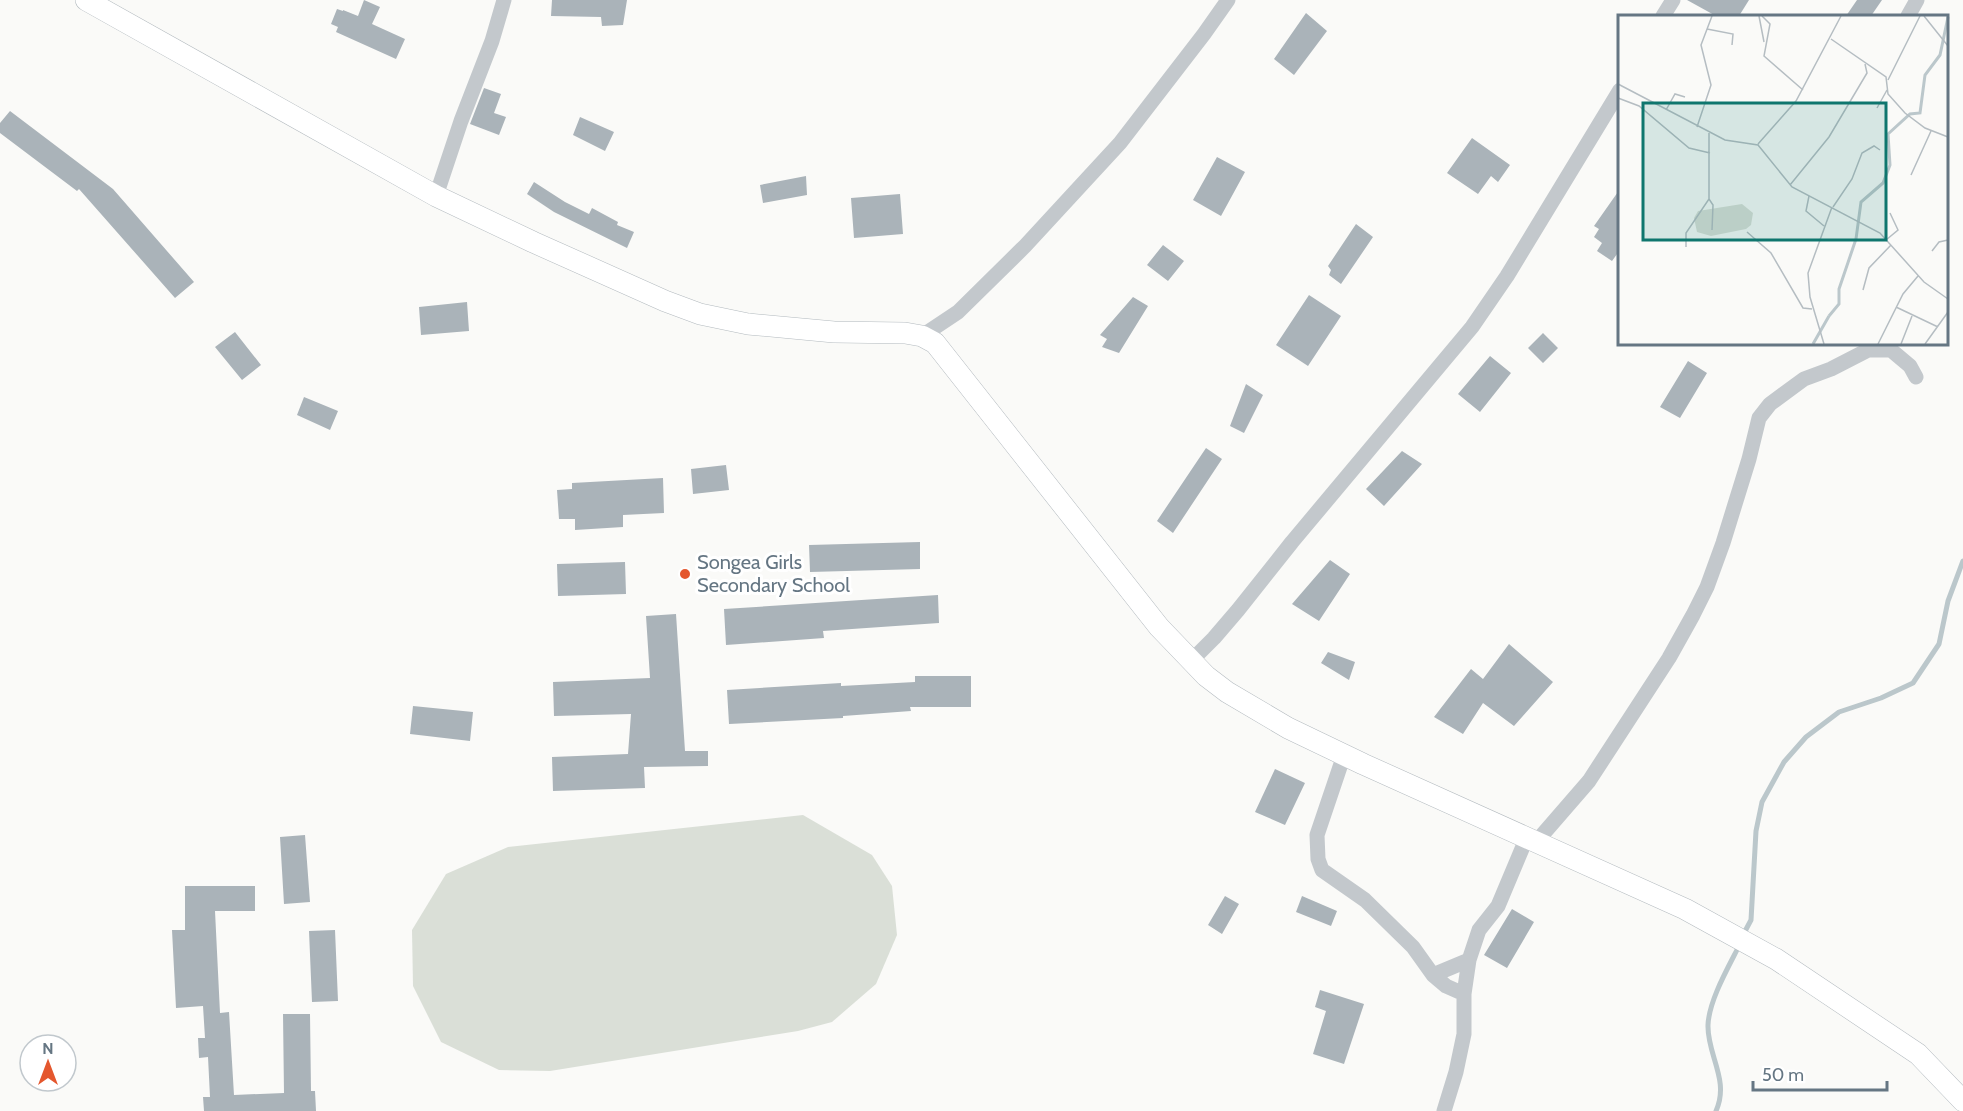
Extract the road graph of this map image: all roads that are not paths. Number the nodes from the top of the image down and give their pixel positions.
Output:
1 (86, 0) edge
2 (504, 0) edge
3 (1228, 0) edge
4 (1673, 0) edge
5 (1917, 0) edge
6 (1664, 15) edge
7 (1909, 15) edge
8 (1618, 93) edge
9 (436, 196) junction
10 (922, 336) junction
11 (1916, 377) dead end
12 (1190, 662) junction
13 (1344, 754) junction
14 (1532, 839) junction
15 (1469, 960) junction
16 (1434, 975) junction
17 (1464, 994) junction
18 (1963, 1101) edge
19 (1443, 1111) edge

1 - 9 street
2 - 9 street
3 - 10 street
4 - 6 street
5 - 7 street
8 - 12 street
9 - 10 street
10 - 12 street
11 - 14 street
12 - 13 street
13 - 14 street
13 - 16 street
14 - 15 street
14 - 18 street
15 - 16 street
15 - 17 street
16 - 17 street
17 - 19 street

